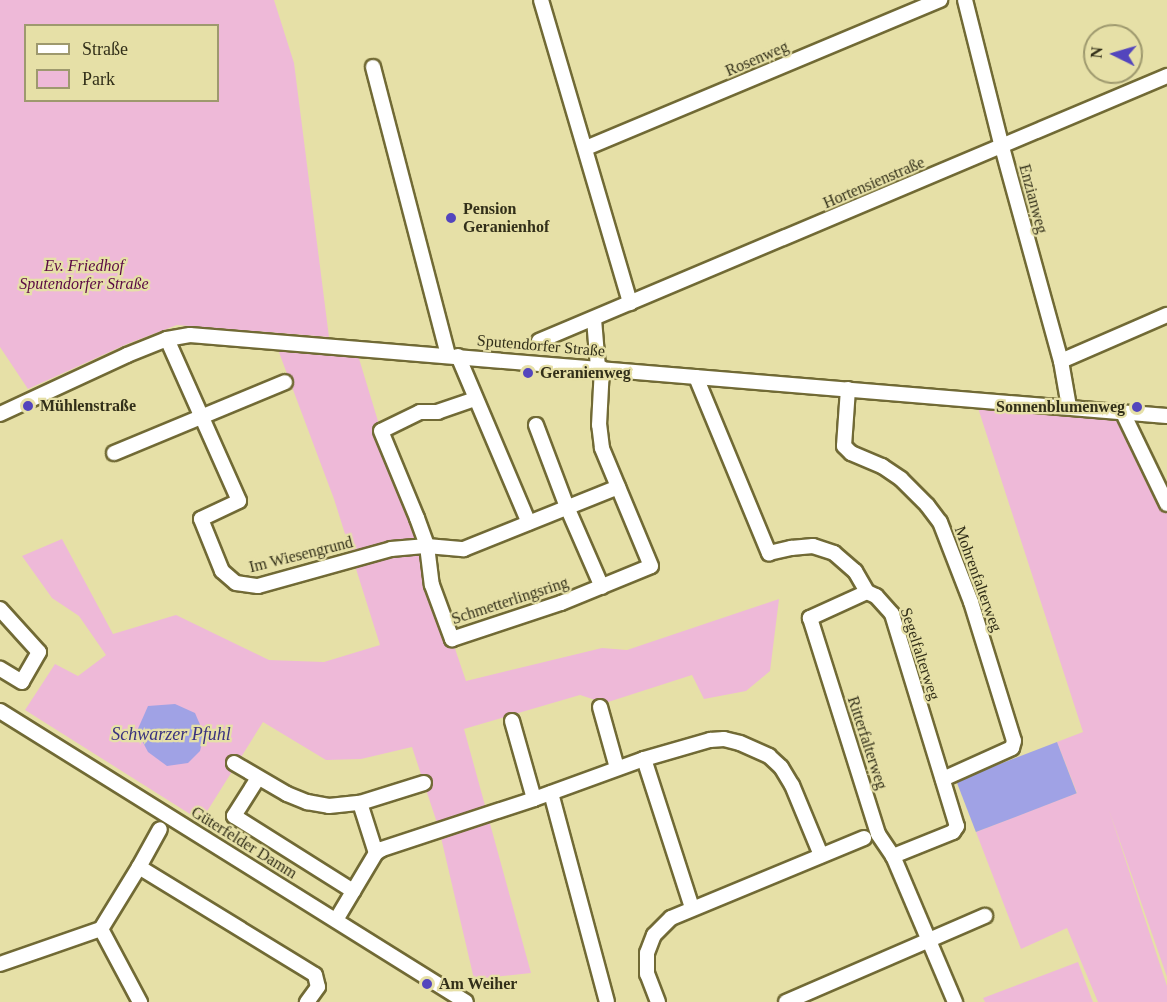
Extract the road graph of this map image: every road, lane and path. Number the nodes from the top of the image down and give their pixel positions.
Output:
1 (541, 0) edge
2 (940, 0) edge
3 (965, 0) edge
4 (373, 67) dead end
5 (1167, 76) edge
6 (1002, 147) junction
7 (586, 148) junction
8 (630, 303) junction
9 (1167, 315) edge
10 (594, 319) junction
11 (167, 339) junction
12 (539, 341) dead end
13 (453, 355) junction
14 (1061, 361) junction
15 (600, 368) junction
16 (696, 377) junction
17 (285, 382) dead end
18 (848, 389) junction
19 (475, 399) junction
20 (1069, 407) junction
21 (1124, 413) junction
22 (0, 414) edge
23 (1167, 416) edge
24 (200, 417) junction
25 (536, 425) dead end
26 (114, 453) dead end
27 (618, 487) junction
28 (1167, 504) edge
29 (567, 507) junction
30 (529, 523) junction
31 (427, 546) junction
32 (602, 586) junction
33 (867, 592) junction
34 (0, 609) edge
35 (0, 669) edge
36 (600, 707) dead end
37 (1, 714) edge
38 (512, 721) dead end
39 (644, 759) junction
40 (234, 763) dead end
41 (617, 768) junction
42 (258, 778) junction
43 (942, 779) junction
44 (424, 783) dead end
45 (551, 793) junction
46 (534, 799) junction
47 (360, 803) junction
48 (160, 829) dead end
49 (864, 838) dead end
50 (376, 853) junction
51 (821, 855) junction
52 (893, 856) junction
53 (139, 867) junction
54 (353, 891) junction
55 (692, 908) junction
56 (985, 916) dead end
57 (336, 920) junction
58 (100, 929) junction
59 (927, 935) junction
60 (0, 964) edge
61 (801, 999) edge
62 (462, 1001) edge
63 (140, 1002) edge
64 (307, 1002) edge
65 (607, 1002) edge
66 (658, 1002) edge
67 (786, 1002) edge
68 (955, 1002) edge

1 - 7 street
2 - 7 street, Rosenweg
3 - 6 street, Enzianweg
4 - 13 street
5 - 6 street, Hortensienstraße
6 - 8 street, Hortensienstraße
6 - 14 street, Enzianweg
7 - 8 street
8 - 10 street, Hortensienstraße
9 - 14 street
10 - 12 street, Hortensienstraße
10 - 15 street
11 - 13 street, Sputendorfer Straße
11 - 22 street, Sputendorfer Straße
11 - 24 street, Im Wiesengrund
13 - 15 street, Sputendorfer Straße
13 - 19 street
14 - 20 street, Enzianweg
15 - 16 street, Sputendorfer Straße
15 - 27 street, Schmetterlingsring
16 - 18 street, Sputendorfer Straße
16 - 33 street, Segelfalterweg
17 - 24 street
18 - 20 street, Sputendorfer Straße
18 - 43 street, Mohrenfalterweg
19 - 30 street
19 - 31 street, Schmetterlingsring
20 - 21 street, Sputendorfer Straße
21 - 23 street, Sputendorfer Straße
21 - 28 street
24 - 26 street
24 - 31 street, Im Wiesengrund
25 - 29 street
27 - 29 street, Im Wiesengrund
27 - 32 street, Schmetterlingsring
29 - 30 street, Im Wiesengrund
29 - 32 street
30 - 31 street, Im Wiesengrund
31 - 32 street, Schmetterlingsring
33 - 43 street, Segelfalterweg
33 - 52 street, Ritterfalterweg
34 - 35 street
36 - 41 street
37 - 57 street, Güterfelder Damm
38 - 46 street
39 - 41 street
39 - 51 street
39 - 55 street
40 - 42 street
41 - 45 street
42 - 47 street
42 - 54 street
43 - 52 street, Segelfalterweg
44 - 47 street
45 - 46 street
45 - 65 street
46 - 50 street
47 - 50 street
48 - 53 street
49 - 51 street
50 - 54 street
51 - 55 street
52 - 59 street, Ritterfalterweg
53 - 58 street
53 - 64 street
54 - 57 street
55 - 66 street
56 - 59 street
57 - 62 street, Güterfelder Damm
58 - 60 street
58 - 63 street
59 - 61 street
59 - 68 street, Ritterfalterweg
61 - 67 street

